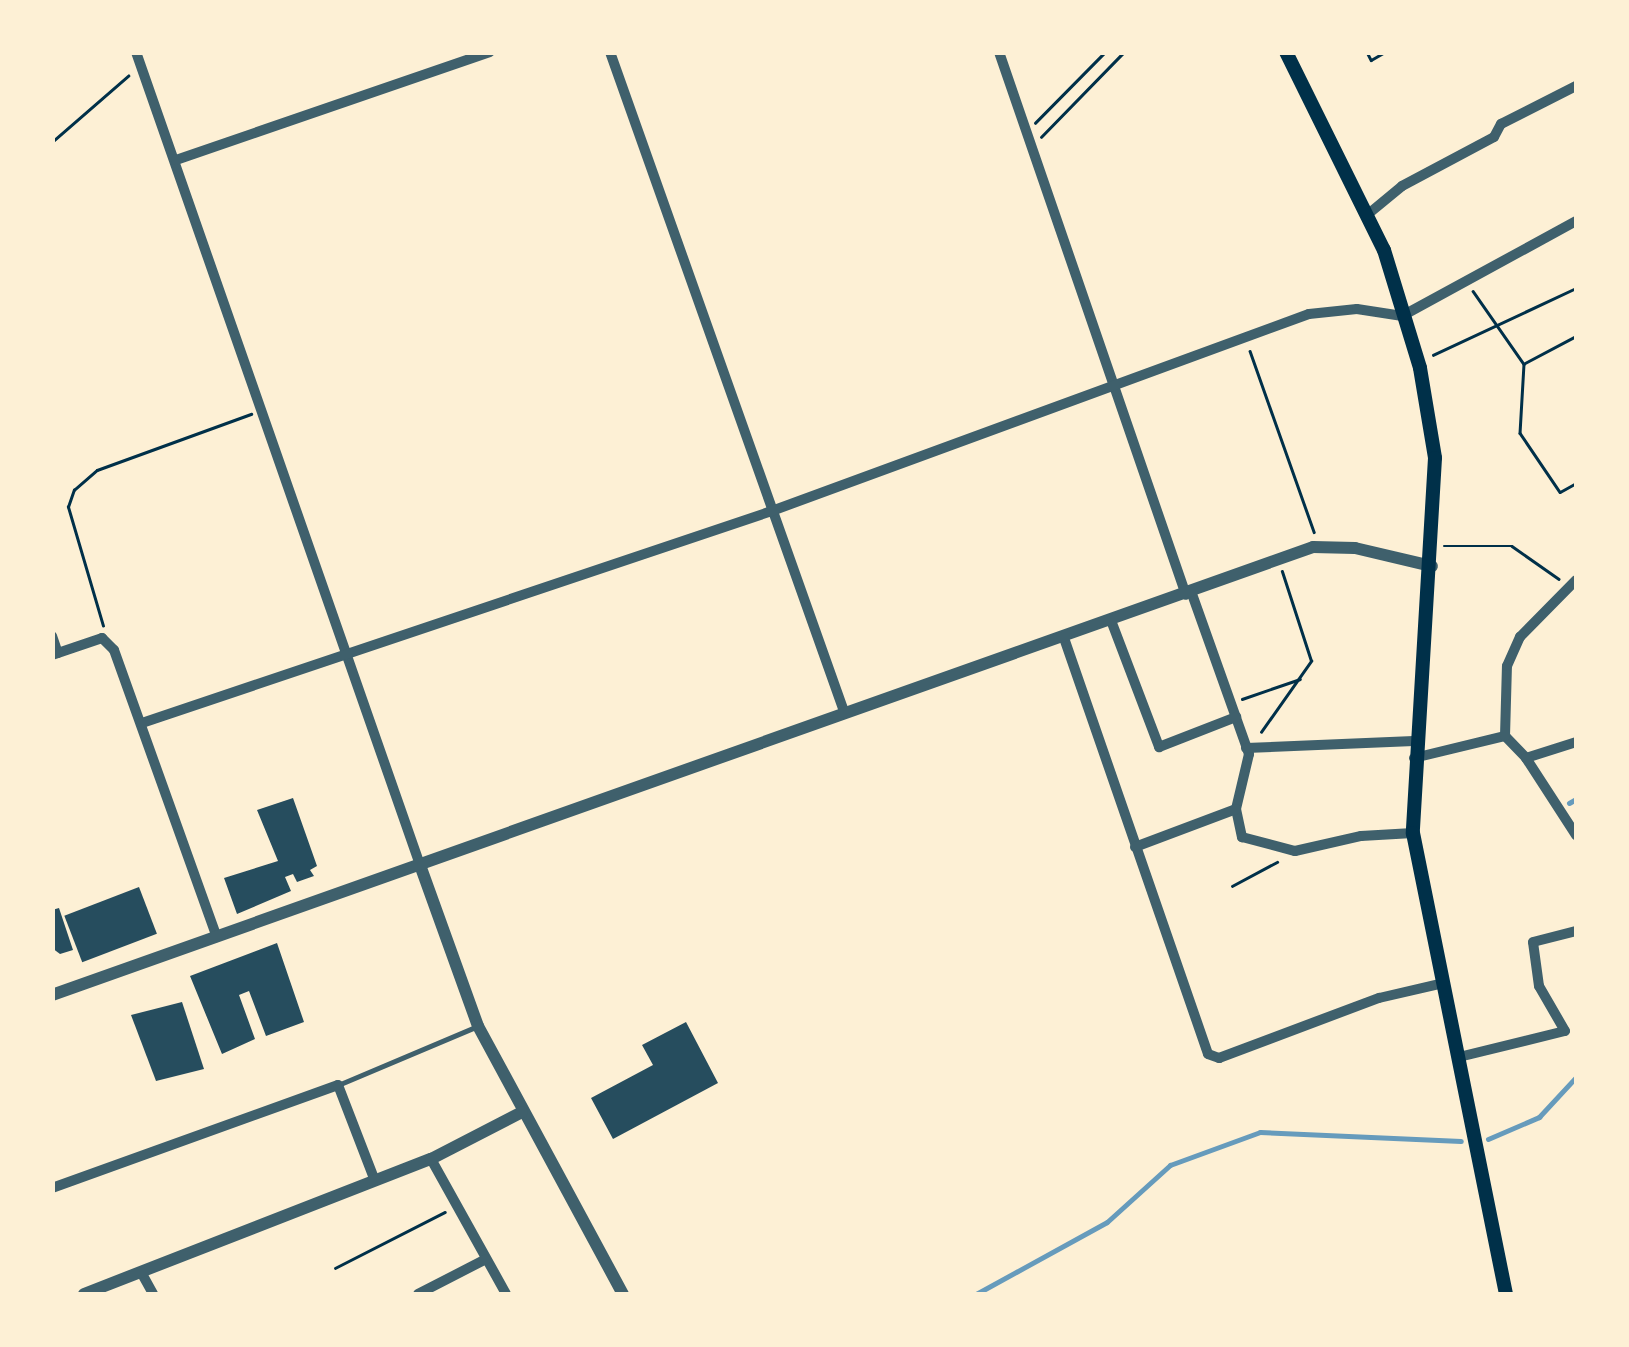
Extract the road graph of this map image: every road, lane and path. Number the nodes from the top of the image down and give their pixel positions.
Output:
1 (136, 52) edge
2 (490, 52) edge
3 (610, 52) edge
4 (999, 52) edge
5 (1105, 52) edge
6 (1124, 52) edge
7 (1286, 52) edge
8 (1367, 52) edge
9 (1386, 52) edge
10 (142, 66) junction
11 (1576, 86) edge
12 (1027, 131) junction
13 (52, 142) edge
14 (1032, 146) junction
15 (176, 160) junction
16 (1367, 216) junction
17 (1576, 222) edge
18 (1467, 281) junction
19 (1576, 288) edge
20 (1402, 316) junction
21 (1495, 331) junction
22 (1245, 335) junction
23 (1576, 336) edge
24 (1418, 361) junction
25 (1524, 364) junction
26 (1111, 381) junction
27 (263, 410) junction
28 (1576, 482) edge
29 (769, 512) junction
30 (1432, 546) junction
31 (1320, 548) junction
32 (1278, 561) junction
33 (1432, 566) junction
34 (1573, 584) edge
35 (1189, 595) junction
36 (1112, 623) junction
37 (52, 636) edge
38 (102, 638) junction
39 (1064, 638) junction
40 (55, 654) edge
41 (348, 654) junction
42 (1303, 678) junction
43 (1231, 703) junction
44 (845, 714) junction
45 (1236, 717) junction
46 (142, 723) junction
47 (1505, 736) junction
48 (1414, 741) junction
49 (1576, 742) edge
50 (1246, 748) junction
51 (1413, 758) junction
52 (1526, 758) junction
53 (1236, 809) junction
54 (1572, 813) edge
55 (1413, 833) junction
56 (1576, 834) edge
57 (1134, 847) junction
58 (1296, 851) junction
59 (420, 865) junction
60 (1232, 886) dead end
61 (1576, 931) edge
62 (216, 937) junction
63 (1444, 983) junction
64 (52, 996) edge
65 (478, 1026) junction
66 (1459, 1057) junction
67 (338, 1085) junction
68 (522, 1112) junction
69 (431, 1159) junction
70 (374, 1181) junction
71 (52, 1188) edge
72 (457, 1206) junction
73 (486, 1259) junction
74 (335, 1268) dead end
75 (140, 1272) junction
76 (84, 1294) edge
77 (153, 1294) edge
78 (418, 1294) edge
79 (506, 1294) edge
80 (623, 1294) edge
81 (1506, 1294) edge

1 - 10 street
2 - 15 street
3 - 29 street
4 - 12 street
5 - 12 path
6 - 14 path
7 - 16 main road
8 - 9 path
10 - 13 path
10 - 15 street
11 - 16 street
12 - 14 street
14 - 26 street
15 - 27 street
16 - 20 main road
17 - 18 street
18 - 20 street
18 - 21 path
19 - 21 path
20 - 22 street
20 - 24 main road
21 - 24 path
21 - 25 path
22 - 26 street
22 - 31 path
23 - 25 path
24 - 30 main road
25 - 28 path
26 - 29 street
26 - 35 street
27 - 38 path
27 - 41 street
29 - 41 street
29 - 44 street
30 - 33 main road
30 - 34 path
31 - 32 street
31 - 33 street
32 - 35 street
32 - 42 path
33 - 48 main road
34 - 47 street
35 - 36 street
35 - 43 street
36 - 39 street
36 - 45 street
37 - 40 street
38 - 40 street
38 - 46 street
39 - 44 street
39 - 57 street
41 - 46 street
41 - 59 street
42 - 43 path
42 - 50 path
43 - 45 street
44 - 59 street
45 - 50 street
46 - 62 street
47 - 51 street
47 - 52 street
48 - 50 street
48 - 51 main road
49 - 52 street
50 - 53 street
51 - 55 main road
52 - 54 street
53 - 57 street
53 - 58 street
54 - 56 street
55 - 58 street
55 - 63 main road
57 - 63 street
58 - 60 path
59 - 62 street
59 - 65 street
61 - 66 street
62 - 64 street
63 - 66 main road
65 - 67 lane
65 - 68 street
66 - 81 main road
67 - 70 street
67 - 71 street
68 - 69 street
68 - 80 street
69 - 70 street
69 - 72 street
70 - 75 street
72 - 73 street
72 - 74 path
73 - 78 street
73 - 79 street
75 - 76 street
75 - 77 street

